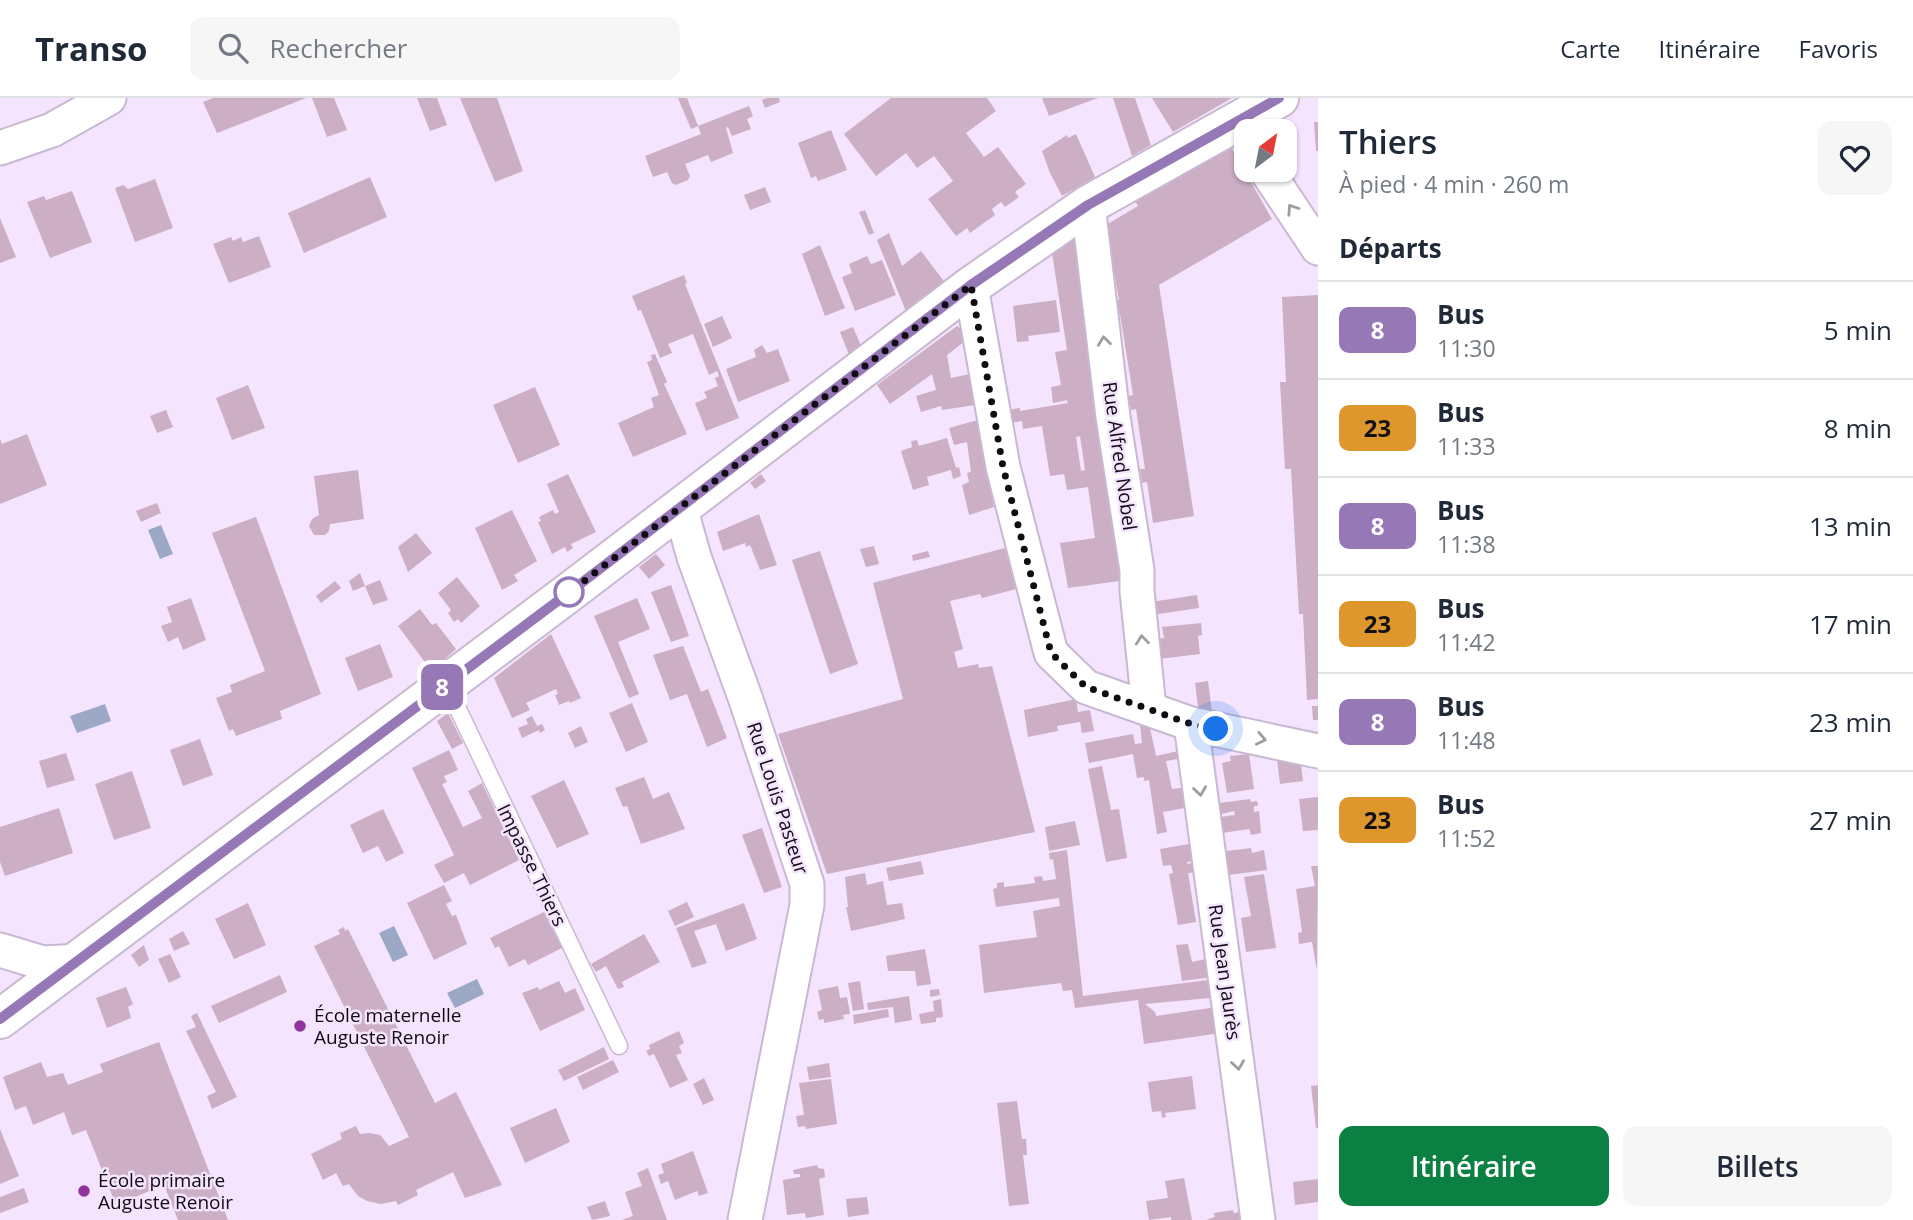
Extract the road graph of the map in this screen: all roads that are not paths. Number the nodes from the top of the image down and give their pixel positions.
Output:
1 (109, 98) edge
2 (1279, 98) edge
3 (1254, 119) edge
4 (1234, 134) edge
5 (0, 148) edge
6 (1274, 182) edge
7 (1088, 205) junction
8 (1318, 248) edge
9 (971, 285) junction
10 (680, 507) junction
11 (446, 684) junction
12 (1149, 708) junction
13 (1191, 724) junction
14 (1318, 751) edge
15 (0, 950) edge
16 (80, 961) junction
17 (0, 1019) edge
18 (619, 1046) dead end
19 (745, 1220) edge
20 (1258, 1220) edge

1 - 5 street
2 - 3 street
4 - 7 street
8 -> 6 street
7 - 9 street
12 -> 7 street, Rue Alfred Nobel
9 - 10 street
9 - 12 street
10 - 11 street
10 - 19 street, Rue Louis Pasteur
11 - 16 street
11 - 18 lane, Impasse Thiers
12 - 13 street
13 -> 14 street
13 -> 20 street, Rue Jean Jaurès
15 - 16 street
16 - 17 street

